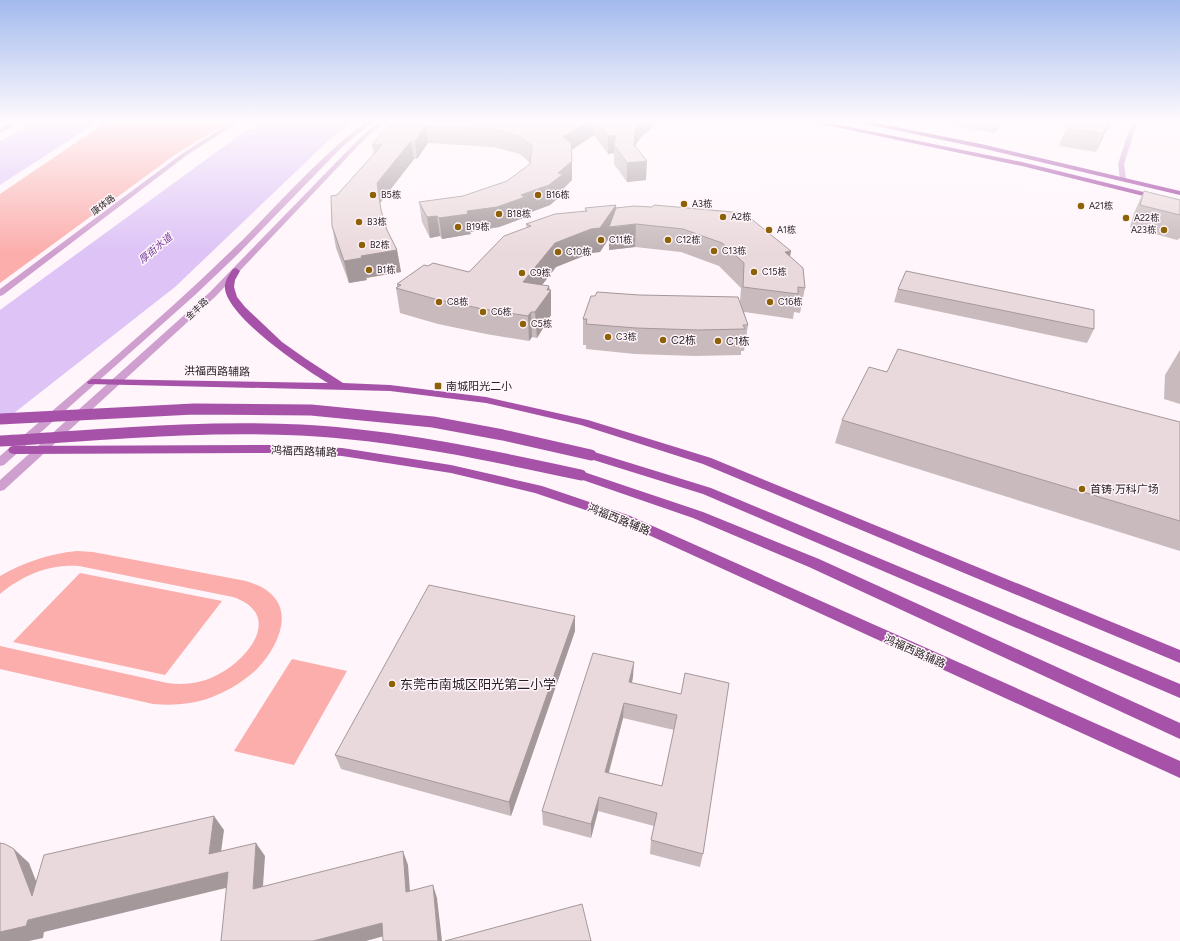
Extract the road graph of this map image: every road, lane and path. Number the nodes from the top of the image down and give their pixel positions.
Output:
1 (170, 165) edge
2 (321, 165) edge
3 (337, 165) edge
4 (1026, 165) edge
5 (1062, 165) edge
6 (1121, 165) edge
7 (1123, 179) junction
8 (1180, 193) edge
9 (1180, 203) edge
10 (236, 270) junction
11 (0, 293) edge
12 (92, 382) junction
13 (116, 382) junction
14 (341, 386) junction
15 (0, 419) edge
16 (0, 441) edge
17 (14, 450) junction
18 (40, 450) junction
19 (0, 462) edge
20 (0, 487) edge
21 (1180, 657) edge
22 (1180, 691) edge
23 (1180, 732) edge
24 (1180, 770) edge

1 - 11 street, 康体路
2 - 12 street, 金丰路
3 - 10 street, 金丰路
4 - 9 highway
5 - 7 highway
6 - 7 street
7 - 8 highway
10 - 13 street, 金丰路
10 - 14 main road
12 - 13 main road, 洪福西路辅路
12 - 17 street, 金丰路
13 - 14 main road, 洪福西路辅路
13 - 18 street, 金丰路
14 - 21 main road
15 - 22 main road, bridge
16 - 23 main road, bridge
17 - 18 main road, 鸿福西路辅路
17 - 19 street, 金丰路
18 - 20 street, 金丰路
18 - 24 main road, 鸿福西路辅路

